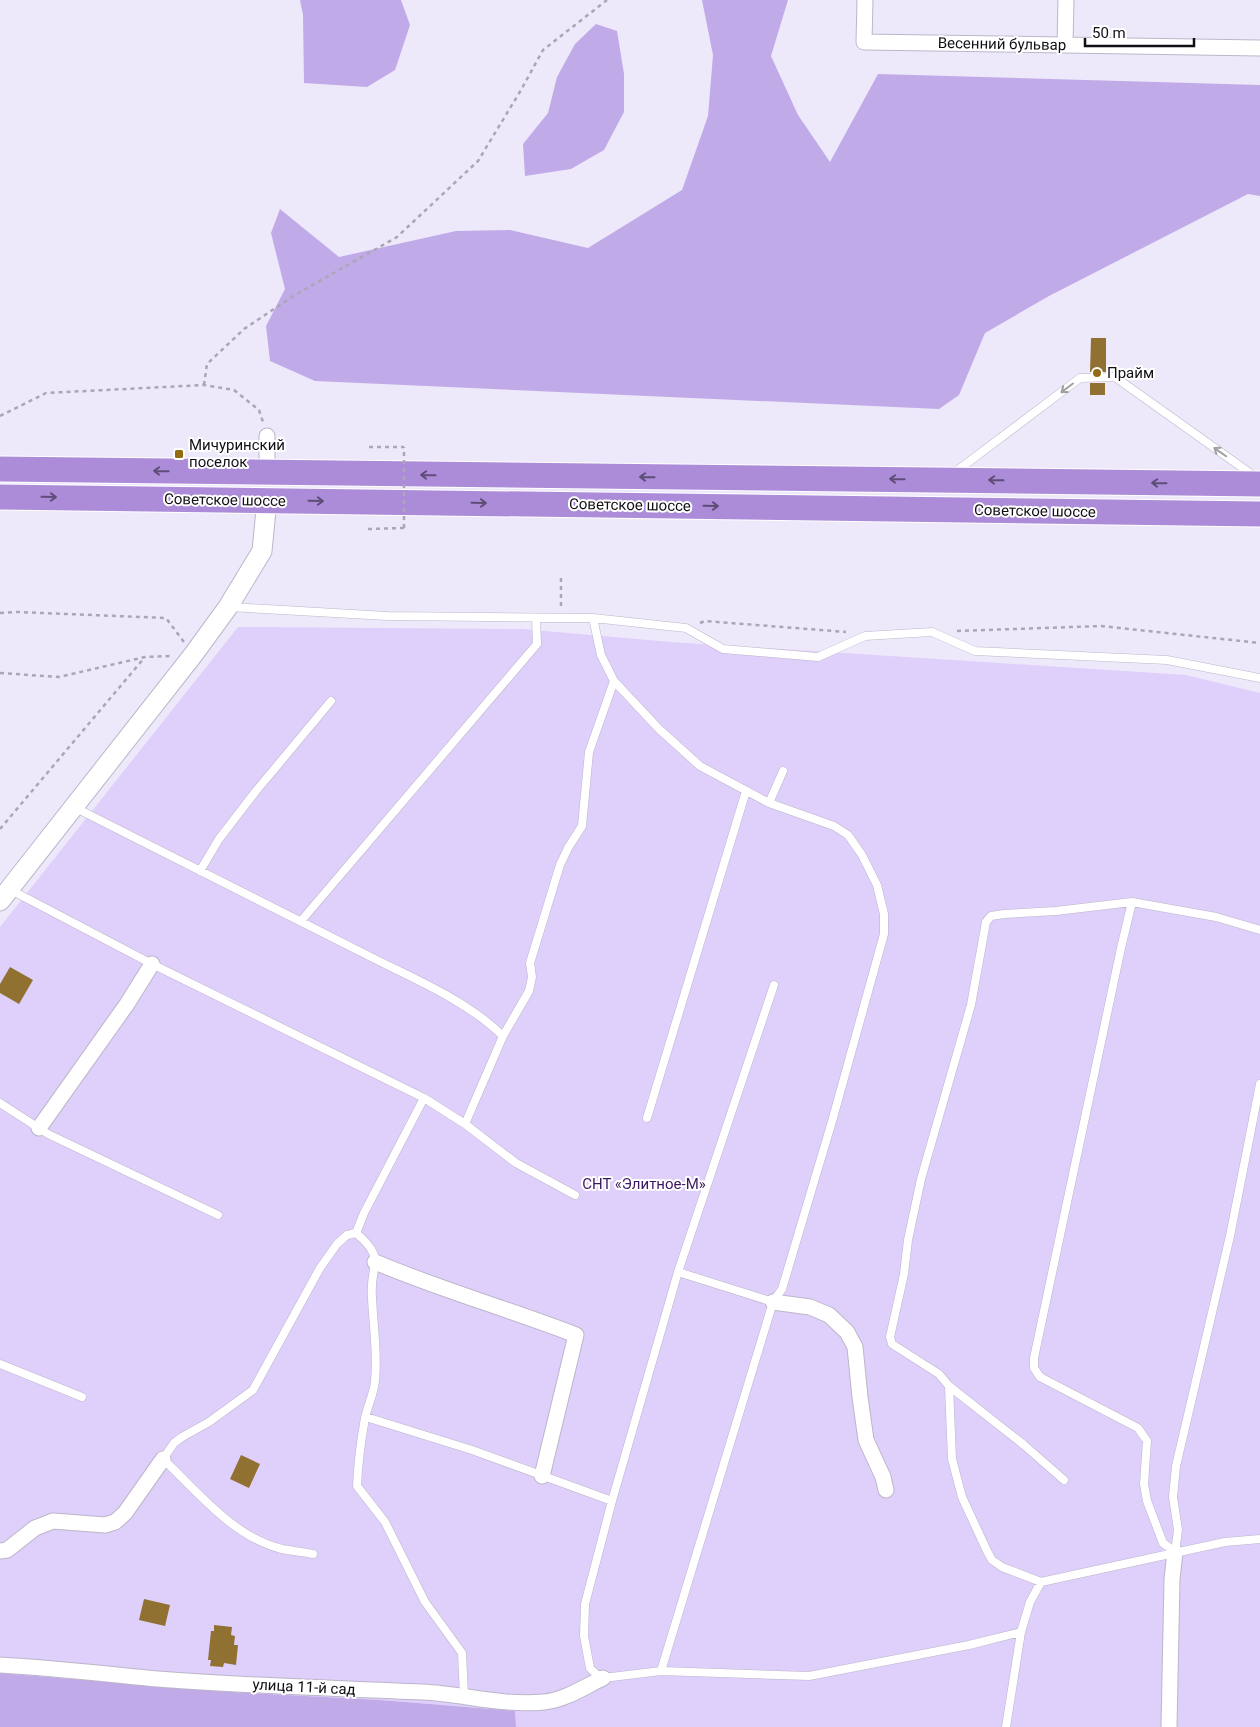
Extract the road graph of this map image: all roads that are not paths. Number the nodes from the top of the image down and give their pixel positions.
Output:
1 (865, 0) edge
2 (1066, 0) edge
3 (1065, 45) junction
4 (1260, 48) edge
5 (267, 436) road end
6 (0, 469) edge
7 (267, 472) junction
8 (946, 480) junction
9 (1260, 480) edge
10 (1260, 484) edge
11 (0, 497) edge
12 (267, 500) junction
13 (1260, 514) edge
14 (228, 607) junction
15 (536, 618) junction
16 (592, 618) junction
17 (1260, 678) edge
18 (614, 681) junction
19 (331, 701) dead end
20 (783, 771) dead end
21 (746, 791) junction
22 (768, 803) junction
23 (74, 808) junction
24 (200, 871) junction
25 (5, 895) edge
26 (1132, 902) junction
27 (301, 921) junction
28 (1260, 930) edge
29 (152, 964) junction
30 (774, 985) dead end
31 (504, 1036) junction
32 (1260, 1084) edge
33 (424, 1098) junction
34 (0, 1103) edge
35 (647, 1118) dead end
36 (464, 1124) junction
37 (39, 1128) junction
38 (575, 1195) dead end
39 (218, 1214) dead end
40 (356, 1233) junction
41 (375, 1262) junction
42 (678, 1272) junction
43 (773, 1302) junction
44 (0, 1364) edge
45 (949, 1386) junction
46 (82, 1397) dead end
47 (366, 1417) junction
48 (163, 1459) junction
49 (542, 1476) junction
50 (1064, 1480) dead end
51 (886, 1490) dead end
52 (612, 1501) junction
53 (1260, 1539) edge
54 (0, 1551) edge
55 (1175, 1552) junction
56 (313, 1554) dead end
57 (1041, 1582) junction
58 (1021, 1632) junction
59 (0, 1665) edge
60 (661, 1671) junction
61 (603, 1678) junction
62 (464, 1696) junction
63 (1006, 1727) edge
64 (1169, 1727) edge

1 - 3 street, Весенний бульвар
2 - 3 street
3 - 4 street, Весенний бульвар
5 - 7 street
7 -> 6 highway, Советское шоссе
8 -> 7 highway, Советское шоссе
7 - 12 highway
9 -> 8 lane
10 -> 8 highway, Советское шоссе
11 -> 12 highway, Советское шоссе
12 -> 13 highway, Советское шоссе
12 - 14 street
14 - 15 lane
14 - 23 street
15 - 16 lane
15 - 27 lane
16 - 17 lane
16 - 18 lane
18 - 21 lane
18 - 31 lane
19 - 24 lane
20 - 22 lane
21 - 22 lane
21 - 35 lane
22 - 43 lane
23 - 24 lane
23 - 25 street
24 - 27 lane
25 - 29 lane
26 - 28 lane
26 - 45 lane
26 - 55 lane
27 - 31 lane
29 - 33 lane
29 - 37 street
30 - 42 lane
31 - 36 lane
32 - 55 lane
33 - 36 lane
33 - 40 lane
34 - 37 lane
36 - 38 lane
37 - 39 lane
40 - 41 lane
40 - 48 lane
41 - 47 lane
41 - 49 street
42 - 43 lane
42 - 52 lane
43 - 51 street
43 - 60 lane
44 - 46 lane
45 - 50 lane
45 - 57 lane
47 - 49 lane
47 - 62 lane
48 - 54 street
48 - 56 lane
49 - 52 lane
52 - 61 lane
53 - 55 lane
55 - 57 lane
55 - 64 street
57 - 58 lane
58 - 60 lane
58 - 63 lane
59 - 62 street, улица 11-й сад
60 - 61 lane
61 - 62 street, улица 11-й сад

